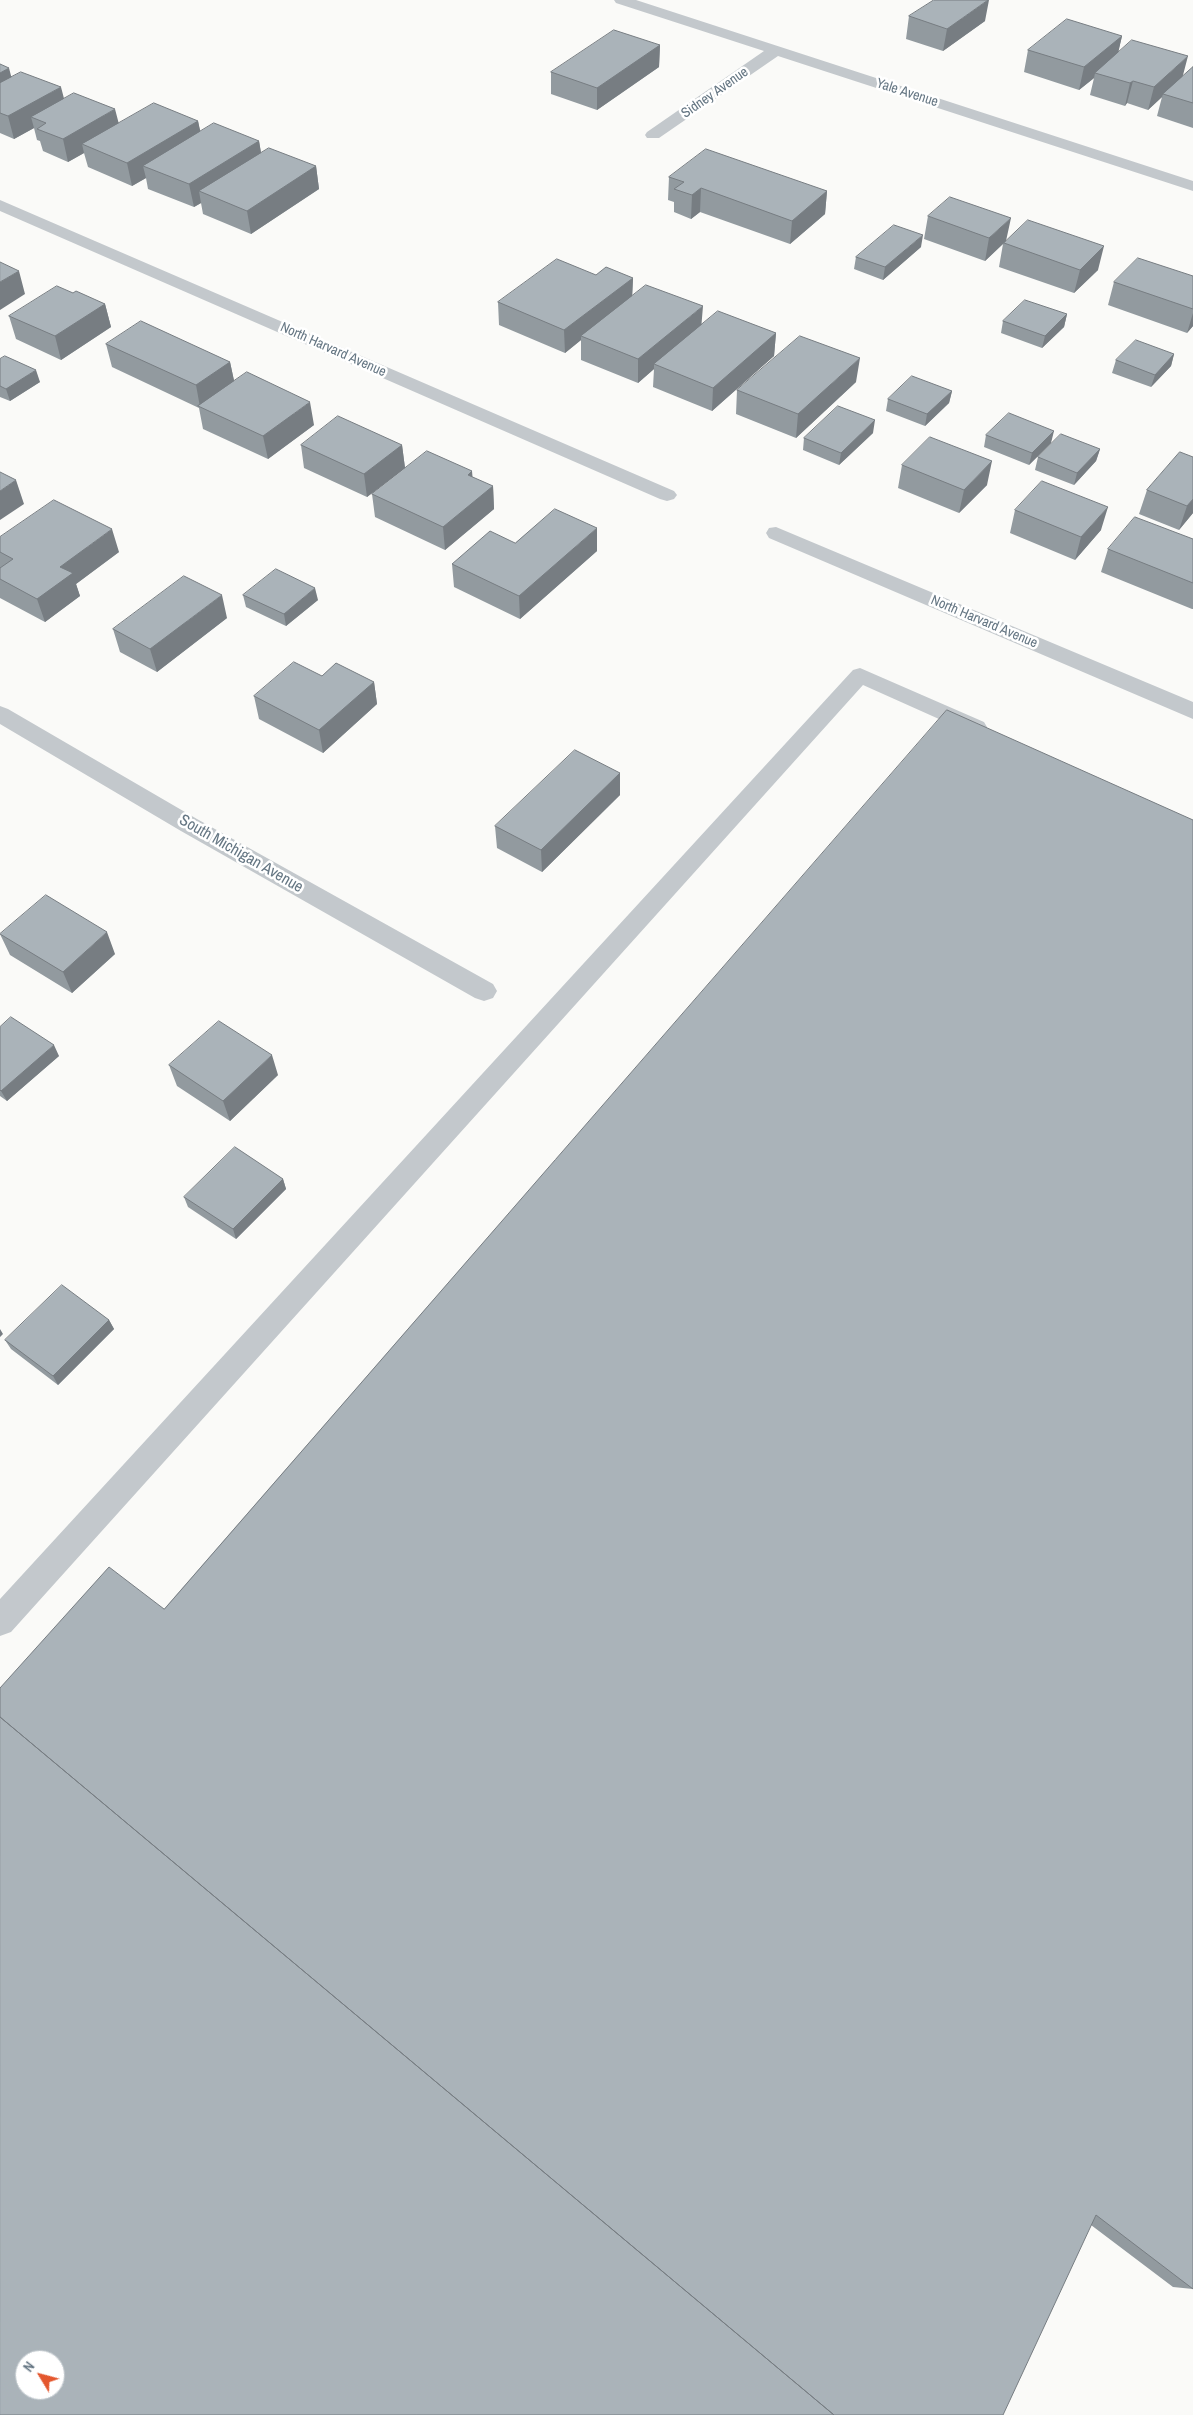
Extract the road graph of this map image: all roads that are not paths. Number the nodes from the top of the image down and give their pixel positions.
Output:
1 (621, 0) edge
2 (776, 50) junction
3 (653, 135) dead end
4 (1193, 186) edge
5 (0, 205) edge
6 (667, 495) dead end
7 (776, 533) dead end
8 (1193, 711) edge
9 (0, 714) edge
10 (995, 735) edge
11 (484, 991) dead end
12 (0, 1621) edge

1 - 2 street, Yale Avenue
2 - 3 street, Sidney Avenue
2 - 4 street, Yale Avenue
5 - 6 street, North Harvard Avenue
7 - 8 street, North Harvard Avenue
9 - 11 street, South Michigan Avenue
10 - 12 lane

